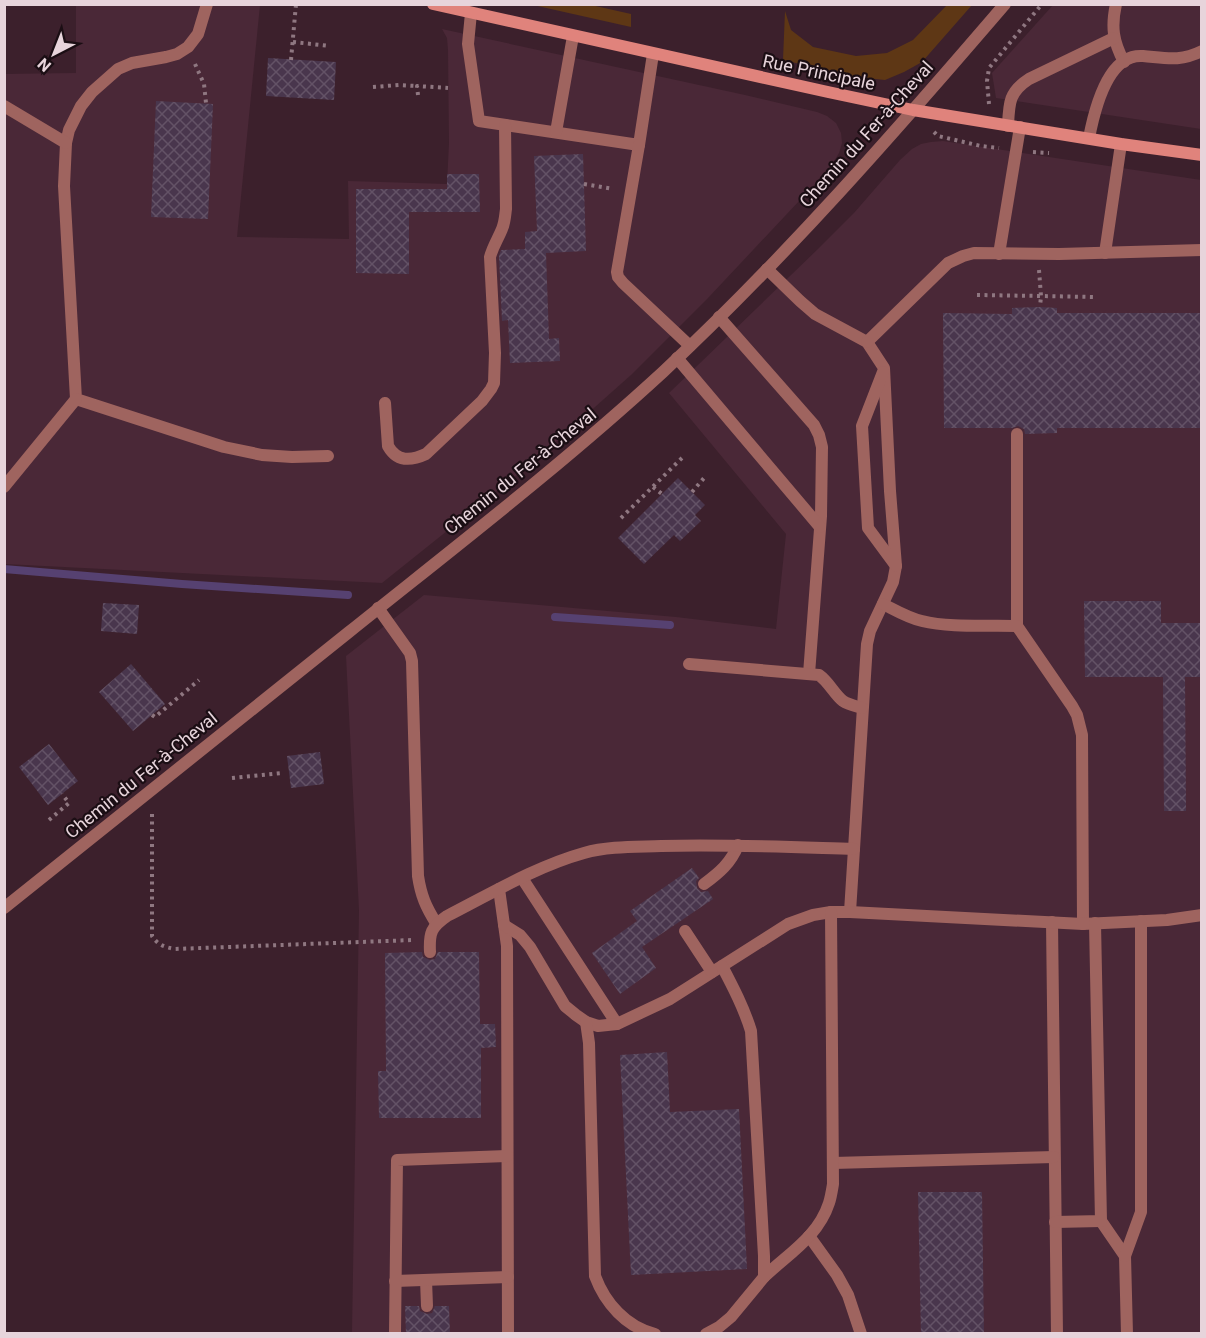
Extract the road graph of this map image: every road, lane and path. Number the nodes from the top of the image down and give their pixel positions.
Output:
1 (207, 4) edge
2 (296, 4) edge
3 (433, 4) edge
4 (1005, 4) edge
5 (1042, 4) edge
6 (1116, 4) edge
7 (471, 13) junction
8 (573, 36) junction
9 (1114, 38) junction
10 (293, 42) junction
11 (330, 46) dead end
12 (185, 50) junction
13 (1202, 51) edge
14 (653, 54) junction
15 (291, 60) dead end
16 (1124, 62) junction
17 (417, 86) junction
18 (373, 87) dead end
19 (448, 88) dead end
20 (418, 95) dead end
21 (989, 99) dead end
22 (206, 103) dead end
23 (4, 106) edge
24 (913, 110) junction
25 (505, 125) junction
26 (1014, 127) junction
27 (556, 132) junction
28 (938, 136) dead end
29 (1089, 138) junction
30 (66, 142) junction
31 (1121, 144) junction
32 (639, 145) junction
33 (981, 146) dead end
34 (1202, 155) edge
35 (584, 184) dead end
36 (631, 192) junction
37 (1202, 250) edge
38 (1105, 253) junction
39 (999, 254) junction
40 (1037, 254) junction
41 (767, 269) junction
42 (977, 295) dead end
43 (1041, 296) junction
44 (1095, 297) dead end
45 (1041, 308) dead end
46 (719, 317) junction
47 (867, 342) junction
48 (690, 346) junction
49 (509, 352) dead end
50 (495, 353) junction
51 (676, 358) junction
52 (884, 368) junction
53 (76, 399) junction
54 (385, 403) dead end
55 (1017, 434) dead end
56 (328, 456) dead end
57 (684, 456) dead end
58 (704, 478) dead end
59 (4, 487) edge
60 (652, 487) junction
61 (692, 492) dead end
62 (662, 494) dead end
63 (621, 518) dead end
64 (820, 527) junction
65 (896, 566) junction
66 (883, 604) junction
67 (378, 608) junction
68 (1017, 626) junction
69 (689, 664) dead end
70 (809, 674) junction
71 (199, 680) dead end
72 (862, 708) junction
73 (152, 715) dead end
74 (282, 773) dead end
75 (232, 778) dead end
76 (148, 792) junction
77 (62, 794) dead end
78 (49, 820) dead end
79 (738, 845) junction
80 (854, 849) junction
81 (522, 878) junction
82 (704, 885) dead end
83 (499, 890) junction
84 (4, 908) edge
85 (831, 912) junction
86 (850, 912) junction
87 (1202, 915) edge
88 (1141, 921) junction
89 (1052, 922) junction
90 (436, 923) junction
91 (1089, 923) junction
92 (504, 925) junction
93 (686, 931) dead end
94 (430, 946) joint
95 (717, 969) junction
96 (586, 1022) junction
97 (617, 1024) junction
98 (507, 1156) junction
99 (1054, 1157) junction
100 (833, 1163) junction
101 (1101, 1221) junction
102 (1055, 1222) junction
103 (809, 1236) junction
104 (1125, 1256) junction
105 (508, 1277) junction
106 (764, 1277) junction
107 (426, 1280) junction
108 (396, 1281) junction
109 (427, 1306) dead end
110 (711, 1332) edge
111 (651, 1333) edge
112 (395, 1334) edge
113 (508, 1334) edge
114 (861, 1334) edge
115 (1057, 1334) edge
116 (1127, 1334) edge

1 - 12 street
2 - 10 path
3 - 7 main road, Rue Principale
4 - 24 street, Chemin du Fer-à-Cheval
5 - 21 path
6 - 9 street
7 - 8 main road, Rue Principale
7 - 25 street
8 - 14 main road, Rue Principale
8 - 27 street
9 - 16 street
9 - 26 street
10 - 11 path
10 - 15 path
12 - 22 path
12 - 30 street
13 - 16 street
14 - 24 main road, Rue Principale
14 - 32 street
16 - 29 street
17 - 18 path
17 - 19 path
17 - 20 path
23 - 30 street
24 - 26 main road, Rue Principale
24 - 41 street, Chemin du Fer-à-Cheval
25 - 27 street
25 - 50 street
26 - 29 main road, Rue Principale
26 - 39 street
27 - 32 street
28 - 33 path
29 - 31 main road, Rue Principale
30 - 53 street
31 - 34 main road, Rue Principale
31 - 38 street
32 - 36 street
35 - 36 path
36 - 48 street
37 - 38 street
38 - 40 street
39 - 40 street
39 - 47 street
40 - 43 path
41 - 46 street, Chemin du Fer-à-Cheval
41 - 47 street
42 - 43 path
43 - 44 path
43 - 45 path
46 - 48 street, Chemin du Fer-à-Cheval
46 - 64 street
47 - 52 street
48 - 51 street, Chemin du Fer-à-Cheval
49 - 50 street
50 - 54 street
51 - 64 street
51 - 67 street, Chemin du Fer-à-Cheval
52 - 65 street
52 - 65 street
53 - 56 street
53 - 59 street
55 - 68 street
57 - 60 path
58 - 61 path
60 - 62 path
60 - 63 path
64 - 70 street
65 - 66 street
66 - 68 street
66 - 72 street
67 - 76 street, Chemin du Fer-à-Cheval
67 - 90 street
68 - 91 street
69 - 70 street
70 - 72 street
71 - 73 path
72 - 80 street
74 - 75 path
76 - 84 street, Chemin du Fer-à-Cheval
76 - 94 path
77 - 78 path
79 - 80 street
79 - 81 street
79 - 82 street
80 - 86 street
81 - 83 street
81 - 97 street
83 - 90 street
83 - 92 street
85 - 86 street
85 - 95 street
85 - 100 street
86 - 89 street
87 - 88 street
88 - 91 street
88 - 104 street
89 - 91 street
89 - 99 street
90 - 94 street
91 - 101 street
92 - 96 street
92 - 98 street
93 - 95 street
95 - 97 street
95 - 106 street
96 - 97 street
96 - 111 street
98 - 105 street
98 - 108 street
99 - 100 street
99 - 102 street
100 - 103 street
101 - 102 street
101 - 104 street
102 - 115 street
103 - 106 street
103 - 114 street
104 - 116 street
105 - 107 street
105 - 113 street
106 - 110 street
107 - 108 street
107 - 109 street
108 - 112 street

